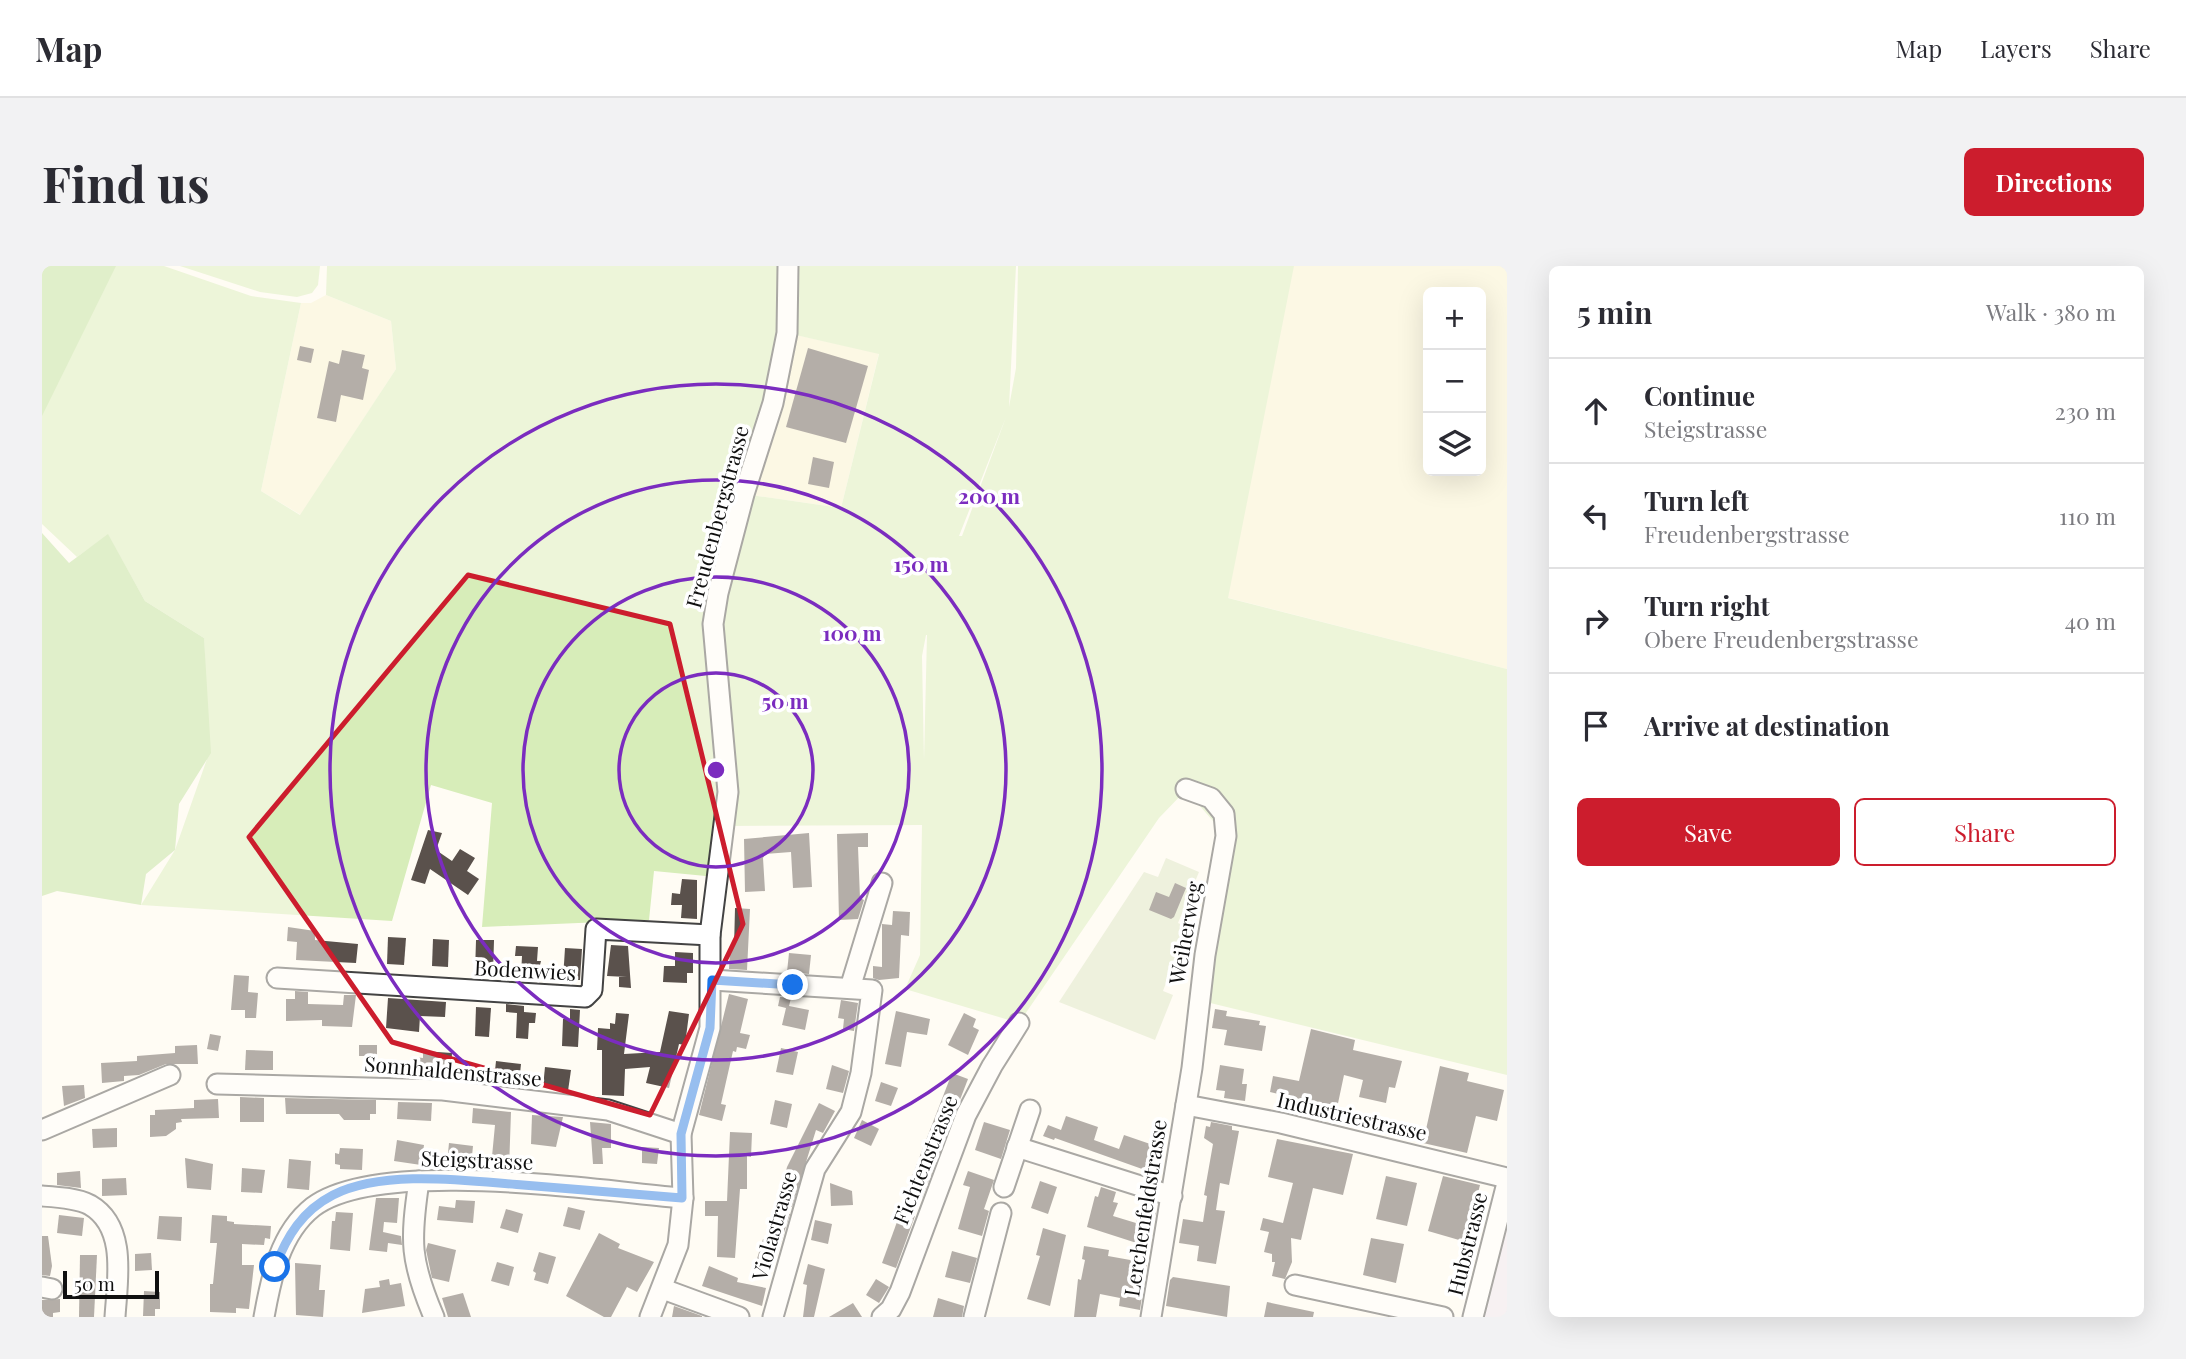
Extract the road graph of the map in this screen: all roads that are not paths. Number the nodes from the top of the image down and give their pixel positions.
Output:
1 (788, 266) edge
2 (1186, 789) dead end
3 (882, 883) dead end
4 (710, 935) junction
5 (277, 978) dead end
6 (712, 980) junction
7 (850, 988) junction
8 (1019, 1023) dead end
9 (170, 1075) dead end
10 (216, 1084) dead end
11 (1186, 1105) junction
12 (1030, 1110) dead end
13 (42, 1130) edge
14 (681, 1134) junction
15 (1017, 1147) junction
16 (419, 1181) junction
17 (1507, 1181) edge
18 (1004, 1187) dead end
19 (42, 1196) edge
20 (1172, 1196) junction
21 (682, 1198) junction
22 (1000, 1213) dead end
23 (1295, 1285) dead end
24 (663, 1289) junction
25 (115, 1317) edge
26 (264, 1317) edge
27 (434, 1317) edge
28 (650, 1317) edge
29 (739, 1317) edge
30 (773, 1317) edge
31 (882, 1317) edge
32 (974, 1317) edge
33 (1151, 1317) edge
34 (1443, 1317) edge
35 (1473, 1317) edge

1 - 4 street, Freudenbergstrasse
2 - 11 street, Weiherweg
3 - 7 street
4 - 5 street, Bodenwies
4 - 6 street, Freudenbergstrasse
6 - 7 street
6 - 14 street, Freudenbergstrasse
7 - 30 street, Violastrasse
8 - 31 street, Fichtenstrasse
9 - 13 street
10 - 14 street, Sonnhaldenstrasse
11 - 17 street, Industriestrasse
11 - 20 street, Lerchenfeldstrasse
12 - 15 street
14 - 21 street, Freudenbergstrasse
15 - 18 street
15 - 20 street
16 - 21 street, Steigstrasse
16 - 26 street, Steigstrasse
16 - 27 street
17 - 35 street, Hubstrasse
19 - 25 street
20 - 33 street, Lerchenfeldstrasse
21 - 24 street, Freudenbergstrasse
22 - 32 street
23 - 34 street
24 - 28 street, Freudenbergstrasse
24 - 29 street

